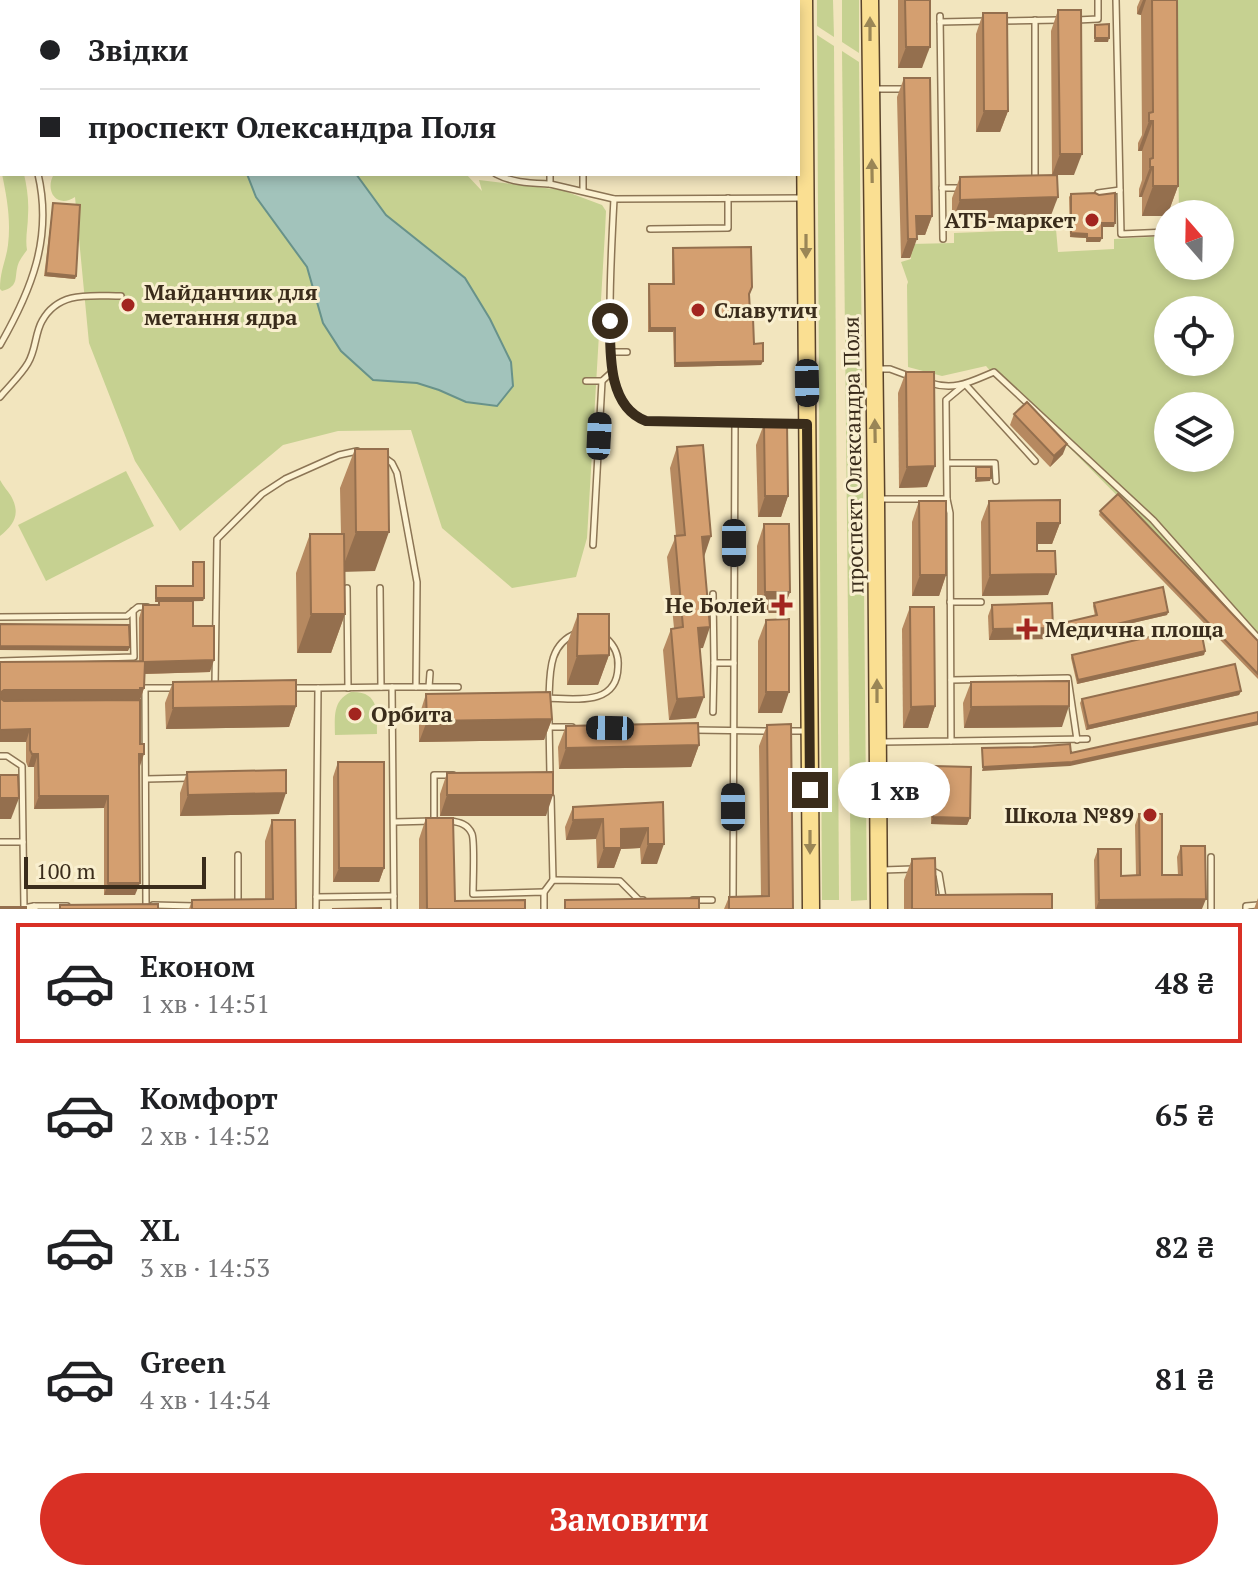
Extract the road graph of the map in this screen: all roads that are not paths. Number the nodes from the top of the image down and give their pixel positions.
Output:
1 (804, 0) edge
2 (870, 0) edge
3 (1098, 0) edge
4 (1116, 0) edge
5 (1035, 20) junction
6 (801, 27) edge
7 (871, 89) junction
8 (916, 89) edge
9 (928, 90) edge
10 (941, 90) junction
11 (39, 176) edge
12 (500, 176) edge
13 (550, 176) edge
14 (583, 176) edge
15 (550, 184) junction
16 (1035, 185) edge
17 (973, 187) edge
18 (942, 188) junction
19 (1120, 190) junction
20 (583, 191) junction
21 (1098, 193) edge
22 (728, 198) junction
23 (806, 198) junction
24 (614, 199) junction
25 (650, 229) dead end
26 (1154, 233) edge
27 (943, 239) dead end
28 (121, 296) dead end
29 (0, 345) edge
30 (610, 352) junction
31 (627, 352) dead end
32 (875, 369) junction
33 (613, 371) junction
34 (586, 381) dead end
35 (602, 381) junction
36 (965, 384) junction
37 (0, 397) edge
38 (735, 423) junction
39 (807, 424) junction
40 (367, 451) edge
41 (382, 456) edge
42 (1035, 461) dead end
43 (948, 463) junction
44 (996, 481) dead end
45 (876, 499) junction
46 (947, 499) junction
47 (593, 545) dead end
48 (347, 588) edge
49 (380, 588) dead end
50 (713, 594) dead end
51 (950, 602) junction
52 (981, 602) dead end
53 (150, 607) edge
54 (133, 611) junction
55 (0, 617) edge
56 (589, 632) edge
57 (600, 635) edge
58 (1258, 638) edge
59 (0, 661) edge
60 (714, 663) junction
61 (734, 663) junction
62 (430, 673) dead end
63 (951, 680) junction
64 (381, 687) junction
65 (392, 687) junction
66 (416, 687) junction
67 (429, 687) junction
68 (458, 687) dead end
69 (187, 688) edge
70 (201, 688) edge
71 (289, 688) edge
72 (318, 688) junction
73 (348, 688) junction
74 (533, 698) edge
75 (549, 698) junction
76 (713, 712) dead end
77 (549, 727) junction
78 (580, 727) edge
79 (687, 730) edge
80 (733, 731) junction
81 (810, 731) junction
82 (1087, 739) dead end
83 (1077, 740) junction
84 (951, 741) junction
85 (877, 742) junction
86 (0, 756) edge
87 (536, 774) edge
88 (550, 774) junction
89 (463, 775) edge
90 (191, 778) edge
91 (146, 779) junction
92 (22, 788) junction
93 (11, 789) edge
94 (434, 821) junction
95 (394, 822) junction
96 (0, 842) edge
97 (23, 842) junction
98 (238, 855) dead end
99 (1211, 857) dead end
100 (879, 870) junction
101 (553, 880) junction
102 (544, 892) junction
103 (394, 896) junction
104 (316, 897) junction
105 (653, 900) edge
106 (681, 900) edge
107 (712, 900) dead end
108 (733, 900) edge
109 (1258, 905) edge
110 (82, 906) edge
111 (209, 906) edge
112 (238, 906) edge
113 (953, 906) edge
114 (12, 908) edge
115 (24, 908) edge
116 (34, 908) edge
117 (165, 908) edge
118 (316, 909) edge
119 (394, 909) edge
120 (544, 909) edge
121 (811, 909) edge
122 (879, 909) edge
123 (1211, 909) edge
124 (1246, 909) edge

1 - 6 main road, проспект Олександра Поля
7 -> 2 main road, проспект Олександра Поля
3 - 5 lane
4 - 19 lane
5 - 10 lane
5 - 16 lane
6 - 23 main road, проспект Олександра Поля
7 - 8 lane
32 -> 7 main road, проспект Олександра Поля
9 - 10 lane
10 - 18 lane
11 - 29 lane
12 - 15 lane
13 - 15 lane
14 - 20 lane
15 - 20 lane
17 - 18 lane
18 - 27 lane
19 - 21 lane
19 - 26 lane
20 - 24 lane
22 - 23 lane
22 - 24 lane
22 - 25 lane
23 -> 39 main road, проспект Олександра Поля
24 - 30 lane
28 - 37 lane
30 - 31 lane
30 - 33 lane
32 - 36 lane
45 -> 32 main road, проспект Олександра Поля
33 - 35 lane
33 - 38 lane
34 - 35 lane
35 - 47 lane
36 - 42 lane
36 - 43 lane
36 - 58 lane
38 - 39 lane
38 - 61 lane
39 - 81 main road, проспект Олександра Поля
40 - 70 lane
41 - 66 lane
43 - 44 lane
43 - 46 lane
45 - 46 lane
85 -> 45 main road, проспект Олександра Поля
46 - 51 lane
48 - 73 lane
49 - 64 lane
50 - 60 lane
51 - 52 lane
51 - 63 lane
53 - 54 lane
54 - 55 lane
54 - 59 lane
56 - 75 lane
57 - 75 lane
60 - 61 lane
60 - 76 lane
61 - 80 lane
62 - 67 lane
63 - 83 lane
63 - 84 lane
64 - 65 lane
64 - 73 lane
65 - 66 lane
65 - 95 lane
66 - 67 lane
67 - 68 lane
69 - 91 lane
71 - 72 lane
72 - 73 lane
72 - 104 lane
74 - 75 lane
75 - 77 lane
77 - 78 lane
77 - 88 lane
79 - 80 lane
80 - 81 lane
80 - 108 lane
81 -> 121 main road, проспект Олександра Поля
82 - 83 lane
83 - 84 lane
84 - 85 lane
85 - 100 main road, проспект Олександра Поля
86 - 92 lane
87 - 88 lane
88 - 101 lane
89 - 94 lane
90 - 91 lane
91 - 117 lane
92 - 93 lane
92 - 97 lane
94 - 95 lane
94 - 102 lane
95 - 103 lane
96 - 97 lane
97 - 115 lane
98 - 112 lane
99 - 123 lane
100 - 113 lane
100 - 122 main road, проспект Олександра Поля
101 - 102 lane
101 - 105 lane
102 - 120 lane
103 - 104 lane
103 - 119 lane
104 - 118 lane
106 - 107 lane
109 - 124 lane
110 - 116 lane
111 - 117 lane
114 - 115 lane
115 - 116 lane

